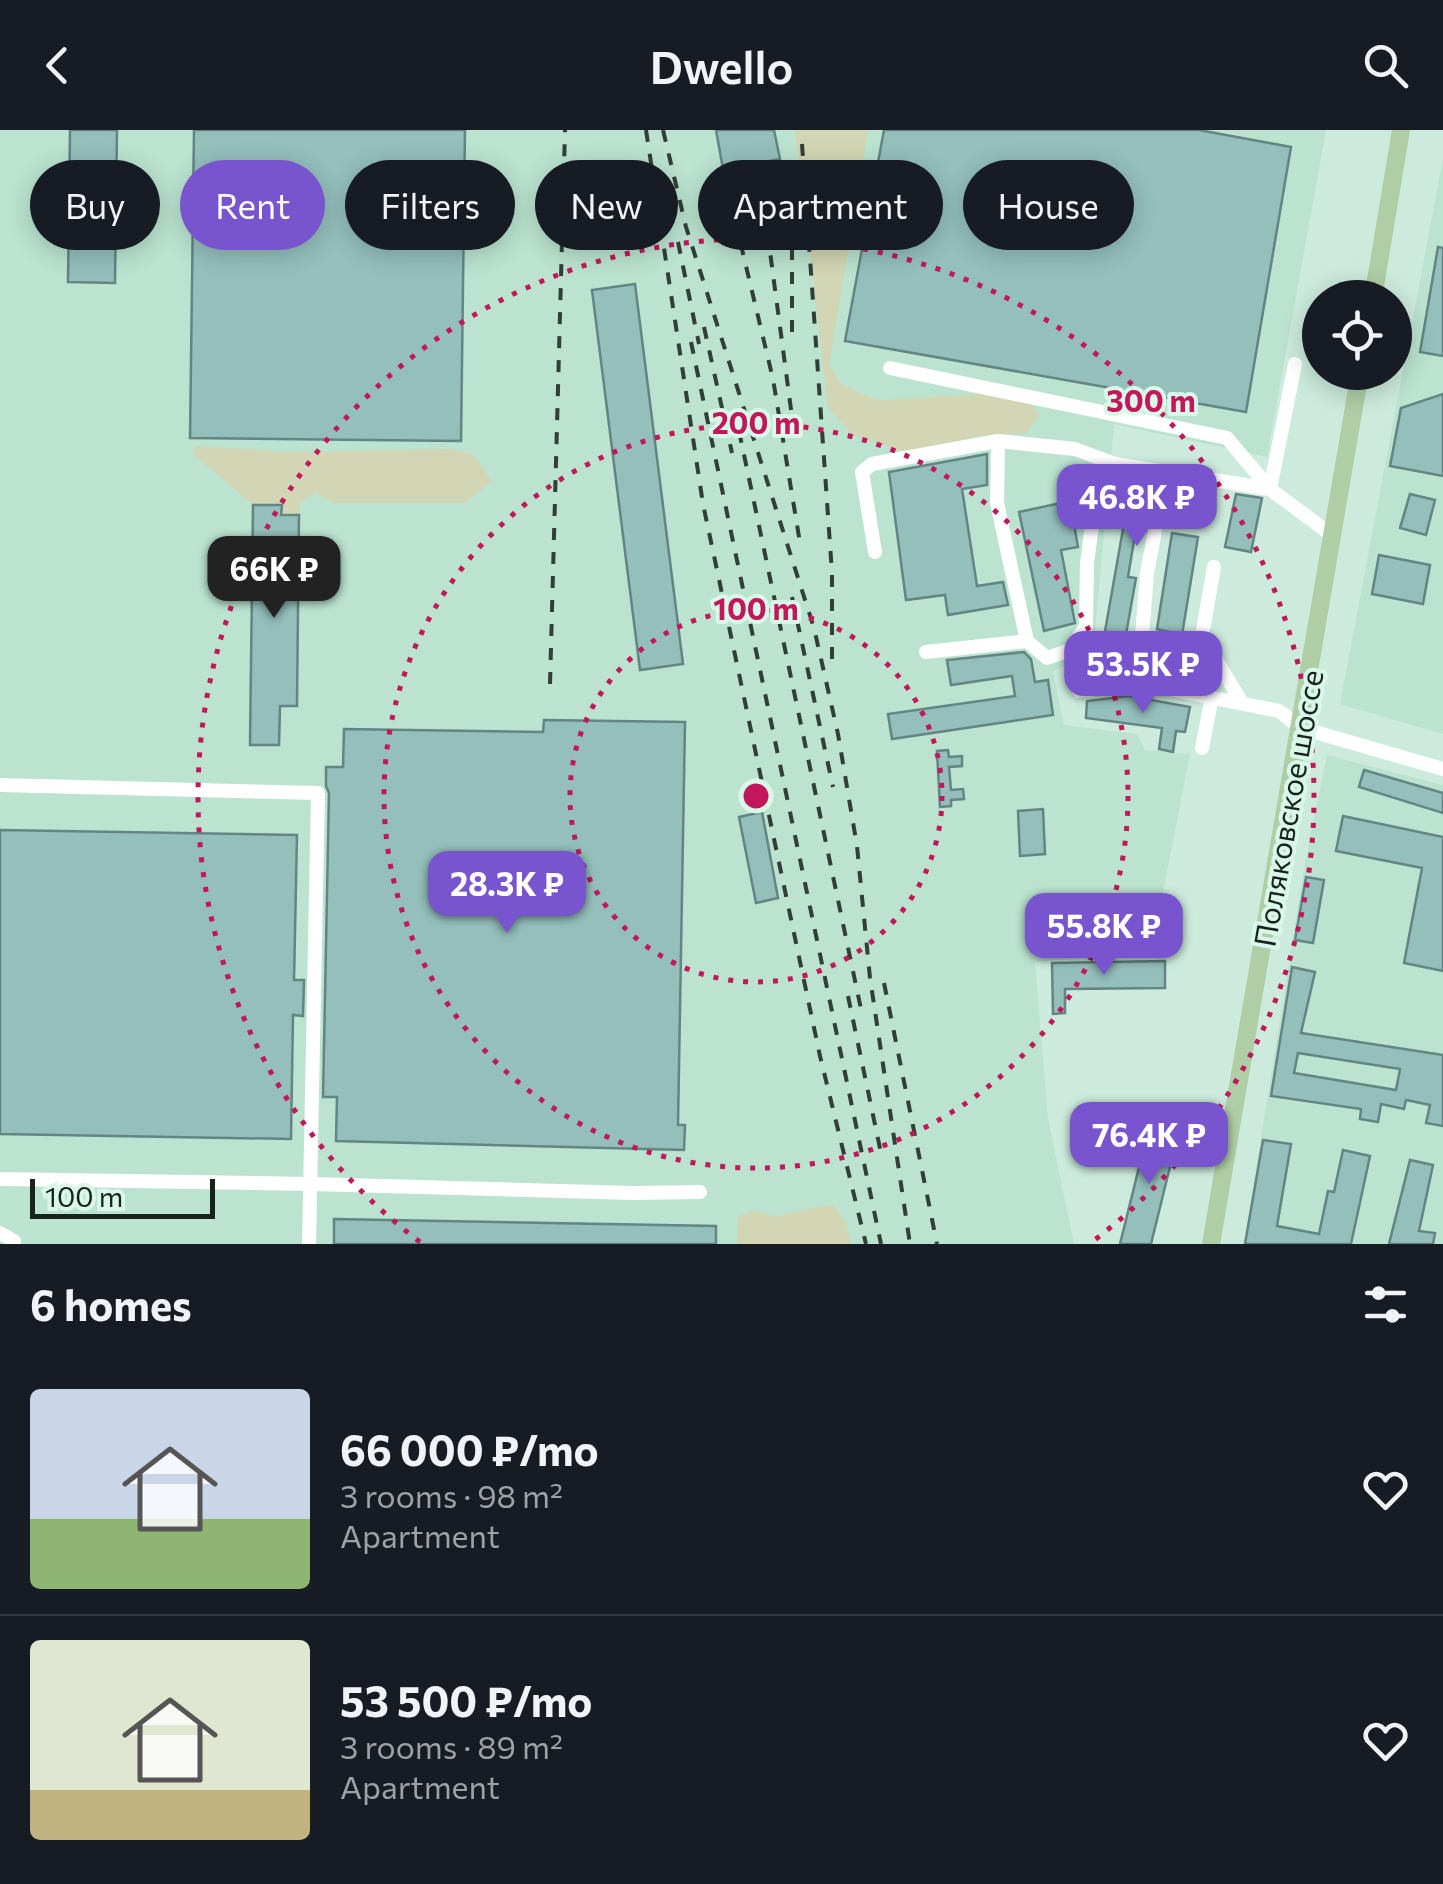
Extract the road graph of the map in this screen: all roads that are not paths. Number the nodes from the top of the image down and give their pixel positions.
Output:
1 (1401, 130) edge
2 (1376, 280) edge
3 (1295, 364) dead end
4 (890, 368) dead end
5 (1357, 390) edge
6 (998, 441) junction
7 (1115, 464) junction
8 (1270, 489) junction
9 (1155, 531) dead end
10 (1333, 536) junction
11 (876, 552) dead end
12 (1214, 568) dead end
13 (1027, 641) junction
14 (926, 652) dead end
15 (1209, 652) junction
16 (1079, 692) dead end
17 (1212, 697) junction
18 (1242, 703) junction
19 (1301, 728) junction
20 (1202, 748) dead end
21 (1443, 768) edge
22 (0, 785) edge
23 (0, 1179) edge
24 (310, 1184) junction
25 (700, 1192) dead end
26 (0, 1233) edge
27 (14, 1244) edge
28 (309, 1244) edge
29 (1211, 1244) edge

1 - 2 main road
3 - 8 street
4 - 8 street
5 - 10 main road, Поляковское шоссе
6 - 7 street
6 - 11 street
6 - 13 street
7 - 8 street
7 - 13 street
8 - 10 street
9 - 15 street
10 - 19 main road, Поляковское шоссе
12 - 15 street
13 - 14 street
15 - 18 street
16 - 17 street
17 - 18 street
17 - 20 street
18 - 19 street
19 - 21 street
19 - 29 main road, Поляковское шоссе
22 - 24 street
23 - 24 street
24 - 25 street
24 - 28 street
26 - 27 street

